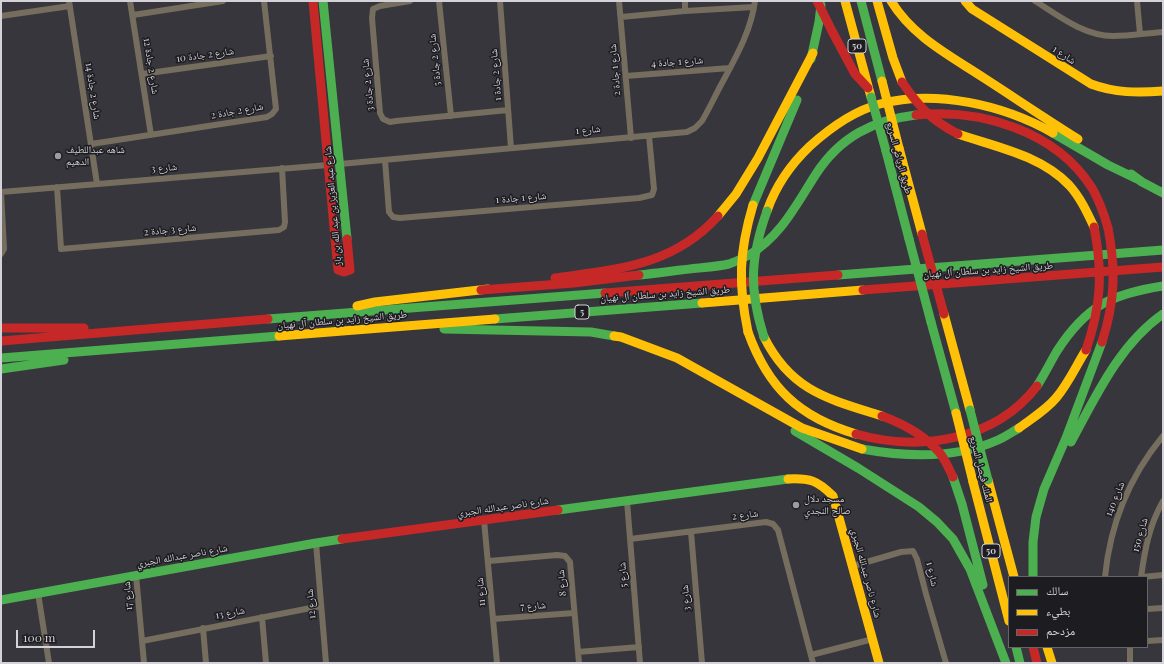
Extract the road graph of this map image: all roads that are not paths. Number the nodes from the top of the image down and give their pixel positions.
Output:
1 (130, 1) edge
2 (223, 1) edge
3 (264, 1) edge
4 (314, 1) edge
5 (323, 1) edge
6 (410, 1) edge
7 (439, 1) edge
8 (500, 1) edge
9 (619, 1) edge
10 (685, 1) edge
11 (818, 1) edge
12 (821, 1) edge
13 (845, 1) edge
14 (861, 1) edge
15 (877, 1) edge
16 (891, 1) edge
17 (964, 1) edge
18 (1035, 1) edge
19 (1137, 1) edge
20 (69, 3) edge
21 (754, 4) edge
22 (686, 11) junction
23 (133, 15) junction
24 (1, 16) edge
25 (621, 17) junction
26 (1163, 32) edge
27 (1140, 34) junction
28 (813, 52) junction
29 (271, 56) junction
30 (730, 68) junction
31 (142, 74) junction
32 (626, 76) junction
33 (1163, 91) edge
34 (871, 94) junction
35 (508, 110) junction
36 (451, 116) junction
37 (151, 135) junction
38 (649, 136) junction
39 (631, 138) junction
40 (91, 144) junction
41 (511, 148) junction
42 (385, 160) junction
43 (328, 164) junction
44 (340, 164) junction
45 (282, 168) junction
46 (1137, 179) junction
47 (97, 184) junction
48 (57, 187) junction
49 (1, 192) edge
50 (1163, 194) edge
51 (1163, 250) edge
52 (1, 254) edge
53 (1163, 267) edge
54 (1163, 286) edge
55 (482, 290) junction
56 (944, 314) joint
57 (1163, 314) edge
58 (308, 316) junction
59 (931, 322) joint
60 (391, 327) junction
61 (1, 328) edge
62 (163, 328) junction
63 (1, 341) edge
64 (162, 346) junction
65 (1, 358) edge
66 (677, 358) junction
67 (1, 369) edge
68 (1163, 436) edge
69 (1044, 489) junction
70 (628, 501) junction
71 (1163, 501) edge
72 (484, 520) junction
73 (691, 532) junction
74 (630, 539) junction
75 (316, 543) junction
76 (489, 561) junction
77 (853, 566) junction
78 (136, 575) junction
79 (1163, 575) edge
80 (1014, 576) edge
81 (1033, 576) edge
82 (1105, 576) edge
83 (1142, 576) edge
84 (1148, 576) edge
85 (38, 593) junction
86 (1, 600) edge
87 (321, 606) junction
88 (1163, 608) edge
89 (1148, 609) edge
90 (574, 613) junction
91 (262, 617) junction
92 (1008, 617) edge
93 (494, 620) junction
94 (203, 628) junction
95 (873, 639) junction
96 (1163, 640) edge
97 (142, 641) junction
98 (1148, 641) edge
99 (639, 647) junction
100 (1016, 648) edge
101 (1033, 648) edge
102 (1047, 648) edge
103 (1130, 648) edge
104 (578, 652) junction
105 (811, 655) junction
106 (49, 663) edge
107 (144, 663) edge
108 (206, 663) edge
109 (266, 663) edge
110 (326, 663) edge
111 (497, 663) edge
112 (579, 663) edge
113 (640, 663) edge
114 (702, 663) edge
115 (813, 663) edge
116 (879, 663) edge
117 (946, 663) edge
118 (1006, 663) edge
119 (1020, 663) edge
120 (1037, 663) edge
121 (1052, 663) edge
122 (1130, 663) edge

1 - 23 street, شارع 2 جادة 12
2 - 23 street
3 - 29 street, شارع 2 جادة 2
4 - 43 main road, شارع عبد العزيز بن عبد الله بن باز
5 - 44 main road, شارع عبد العزيز بن عبد الله بن باز
6 - 36 street, شارع 2 جادة 3
7 - 36 street, شارع 2 جادة 5
8 - 35 street, شارع 2 جادة 1
9 - 25 street, شارع 1 جادة 2
10 - 22 street
11 - 34 main road, bridge
12 - 28 main road
13 - 34 main road, طريق الرياض السريع / 50
14 - 56 main road, طريق الرياض السريع / 50, bridge
15 - 66 main road, bridge
16 - 46 main road
17 - 33 main road, شارع 1
18 - 27 street
19 - 27 street
20 - 24 street
20 - 40 street, شارع 2 جادة 14
21 - 22 street
21 - 30 street, شارع 1
22 - 25 street
23 - 31 street, شارع 2 جادة 12
25 - 32 street, شارع 1 جادة 2
26 - 27 street
28 - 54 main road, bridge
28 - 55 main road
29 - 31 street, شارع 2 جادة 10
29 - 37 street, شارع 2 جادة 2
30 - 32 street, شارع 1 جادة 4
30 - 38 street, شارع 1
31 - 37 street, شارع 2 جادة 12
32 - 39 street, شارع 1 جادة 2
34 - 59 main road, طريق الرياض السريع / 50, bridge
35 - 36 street, شارع 2 جادة 3
35 - 41 street, شارع 2 جادة 1
37 - 40 street, شارع 2 جادة 2
38 - 39 street, شارع 1
38 - 42 street, شارع 1 جادة 1
39 - 41 street, شارع 1
40 - 47 street, شارع 2 جادة 14
41 - 42 street, شارع 1
42 - 44 street, شارع 1
43 - 44 main road, شارع عبد العزيز بن عبد الله بن باز
43 - 45 street, شارع 3
45 - 47 street, شارع 3
45 - 48 street, شارع 3 جادة 2
46 - 50 main road
46 - 118 main road, bridge
47 - 48 street, شارع 3
48 - 49 street, شارع 3
49 - 52 street
51 - 58 main road, طريق الشيخ زايد بن سلطان آل نهيان / 5
53 - 60 main road, طريق الشيخ زايد بن سلطان آل نهيان / 5
55 - 58 main road
55 - 69 main road, bridge
56 - 80 main road, الملك فيصل السريع / 50, bridge
57 - 69 main road
58 - 62 main road, طريق الشيخ زايد بن سلطان آل نهيان / 5
59 - 92 main road, الملك فيصل السريع / 50, bridge
60 - 64 main road, طريق الشيخ زايد بن سلطان آل نهيان / 5
60 - 66 main road
61 - 62 main road
62 - 63 main road, طريق الشيخ زايد بن سلطان آل نهيان / 5
64 - 65 main road, طريق الشيخ زايد بن سلطان آل نهيان / 5
64 - 67 main road
66 - 118 main road
68 - 82 street, شارع 140
69 - 81 main road
70 - 72 main road, شارع ناصر عبدالله الجبري
70 - 74 street, شارع 5
70 - 77 main road, شارع ناصر عبدالله الجبري
71 - 83 street, شارع 150
72 - 75 main road, شارع ناصر عبدالله الجبري
72 - 76 street, شارع 11
73 - 74 street, شارع 2
73 - 105 street, شارع 2
73 - 114 street, شارع 3
74 - 99 street, شارع 5
75 - 78 main road, شارع ناصر عبدالله الجبري
75 - 87 street, شارع 12
76 - 90 street, شارع 8
76 - 93 street, شارع 11
77 - 95 main road, شارع ناصر عبدالله الجبري
77 - 117 street, شارع 1
78 - 85 main road, شارع ناصر عبدالله الجبري
78 - 97 street, شارع 17
79 - 84 street
85 - 86 main road, شارع ناصر عبدالله الجبري
85 - 106 street
87 - 91 street, شارع 13
87 - 110 street, شارع 12
88 - 89 street
90 - 93 street, شارع 7
90 - 104 street, شارع 8
91 - 94 street, شارع 13
91 - 109 street
93 - 111 street, شارع 11
94 - 97 street, شارع 13
94 - 108 street
95 - 105 street
95 - 116 main road, شارع ناصر عبدالله الجبري
96 - 98 street
97 - 107 street, شارع 17
99 - 104 street
99 - 113 street, شارع 5
100 - 119 main road
101 - 120 main road
102 - 121 main road
103 - 122 street
104 - 112 street, شارع 8
105 - 115 street, شارع 2

